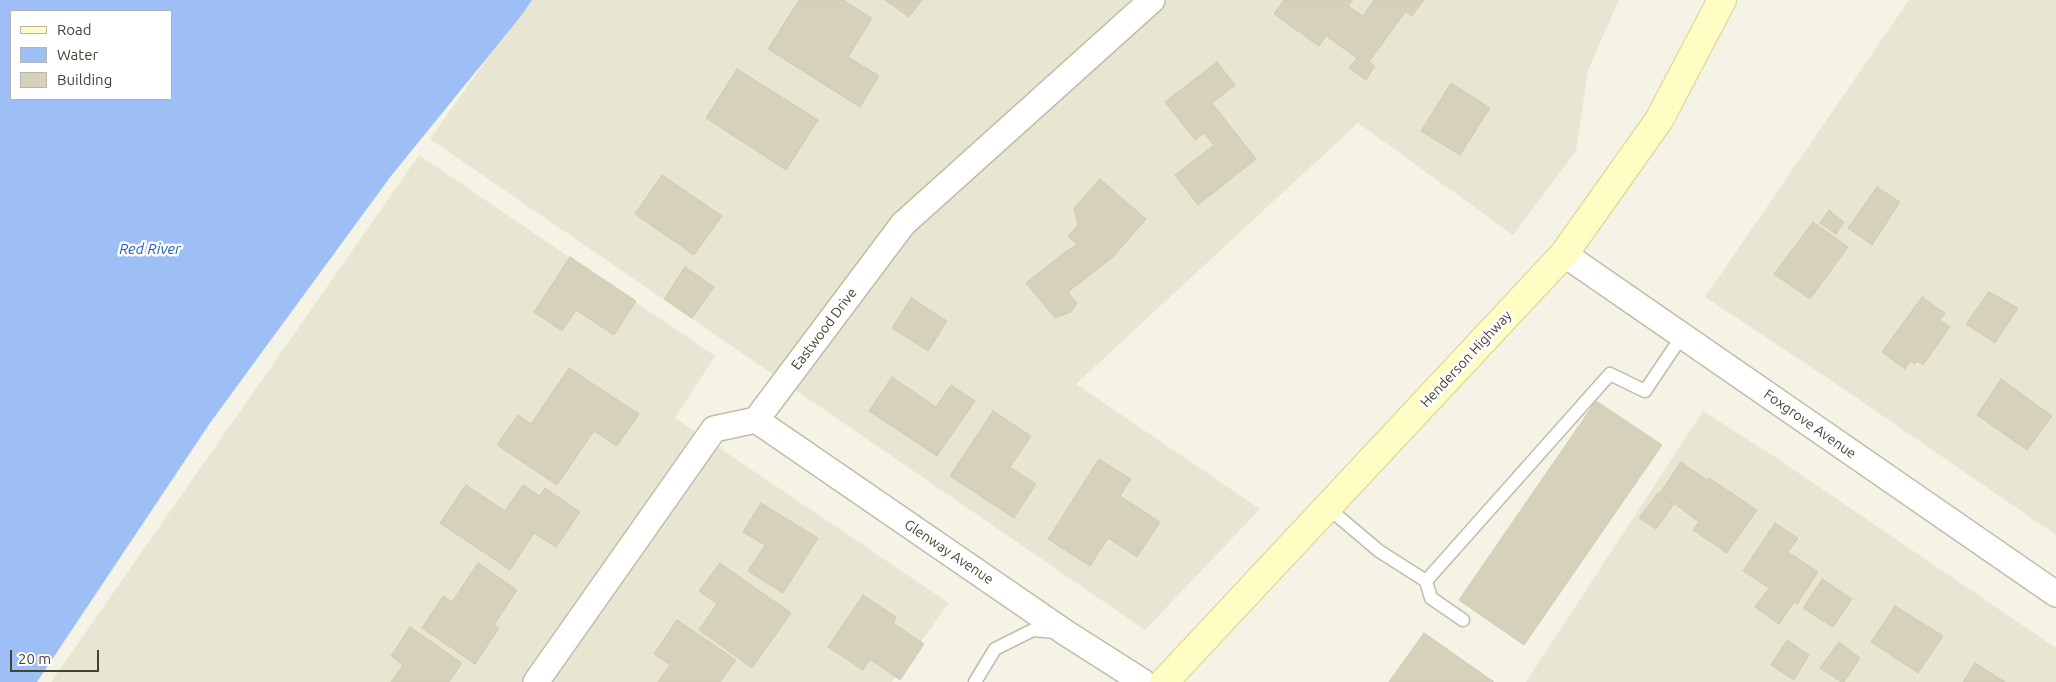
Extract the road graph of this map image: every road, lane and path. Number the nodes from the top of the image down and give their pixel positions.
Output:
1 (1152, 0) edge
2 (1722, 0) edge
3 (1564, 254) junction
4 (1682, 336) junction
5 (756, 420) junction
6 (1327, 507) junction
7 (1426, 581) junction
8 (2056, 594) edge
9 (1463, 620) dead end
10 (1066, 633) junction
11 (536, 682) edge
12 (975, 682) edge
13 (1143, 682) edge
14 (1164, 682) edge

1 - 5 street, Eastwood Drive
2 - 3 main road, Henderson Highway
3 - 4 street, Foxgrove Avenue
3 - 6 main road, Henderson Highway
4 - 7 lane
4 - 8 street, Foxgrove Avenue
5 - 10 street, Glenway Avenue
5 - 11 street
6 - 7 lane
6 - 14 main road, Henderson Highway
7 - 9 lane
10 - 12 lane
10 - 13 street, Glenway Avenue

